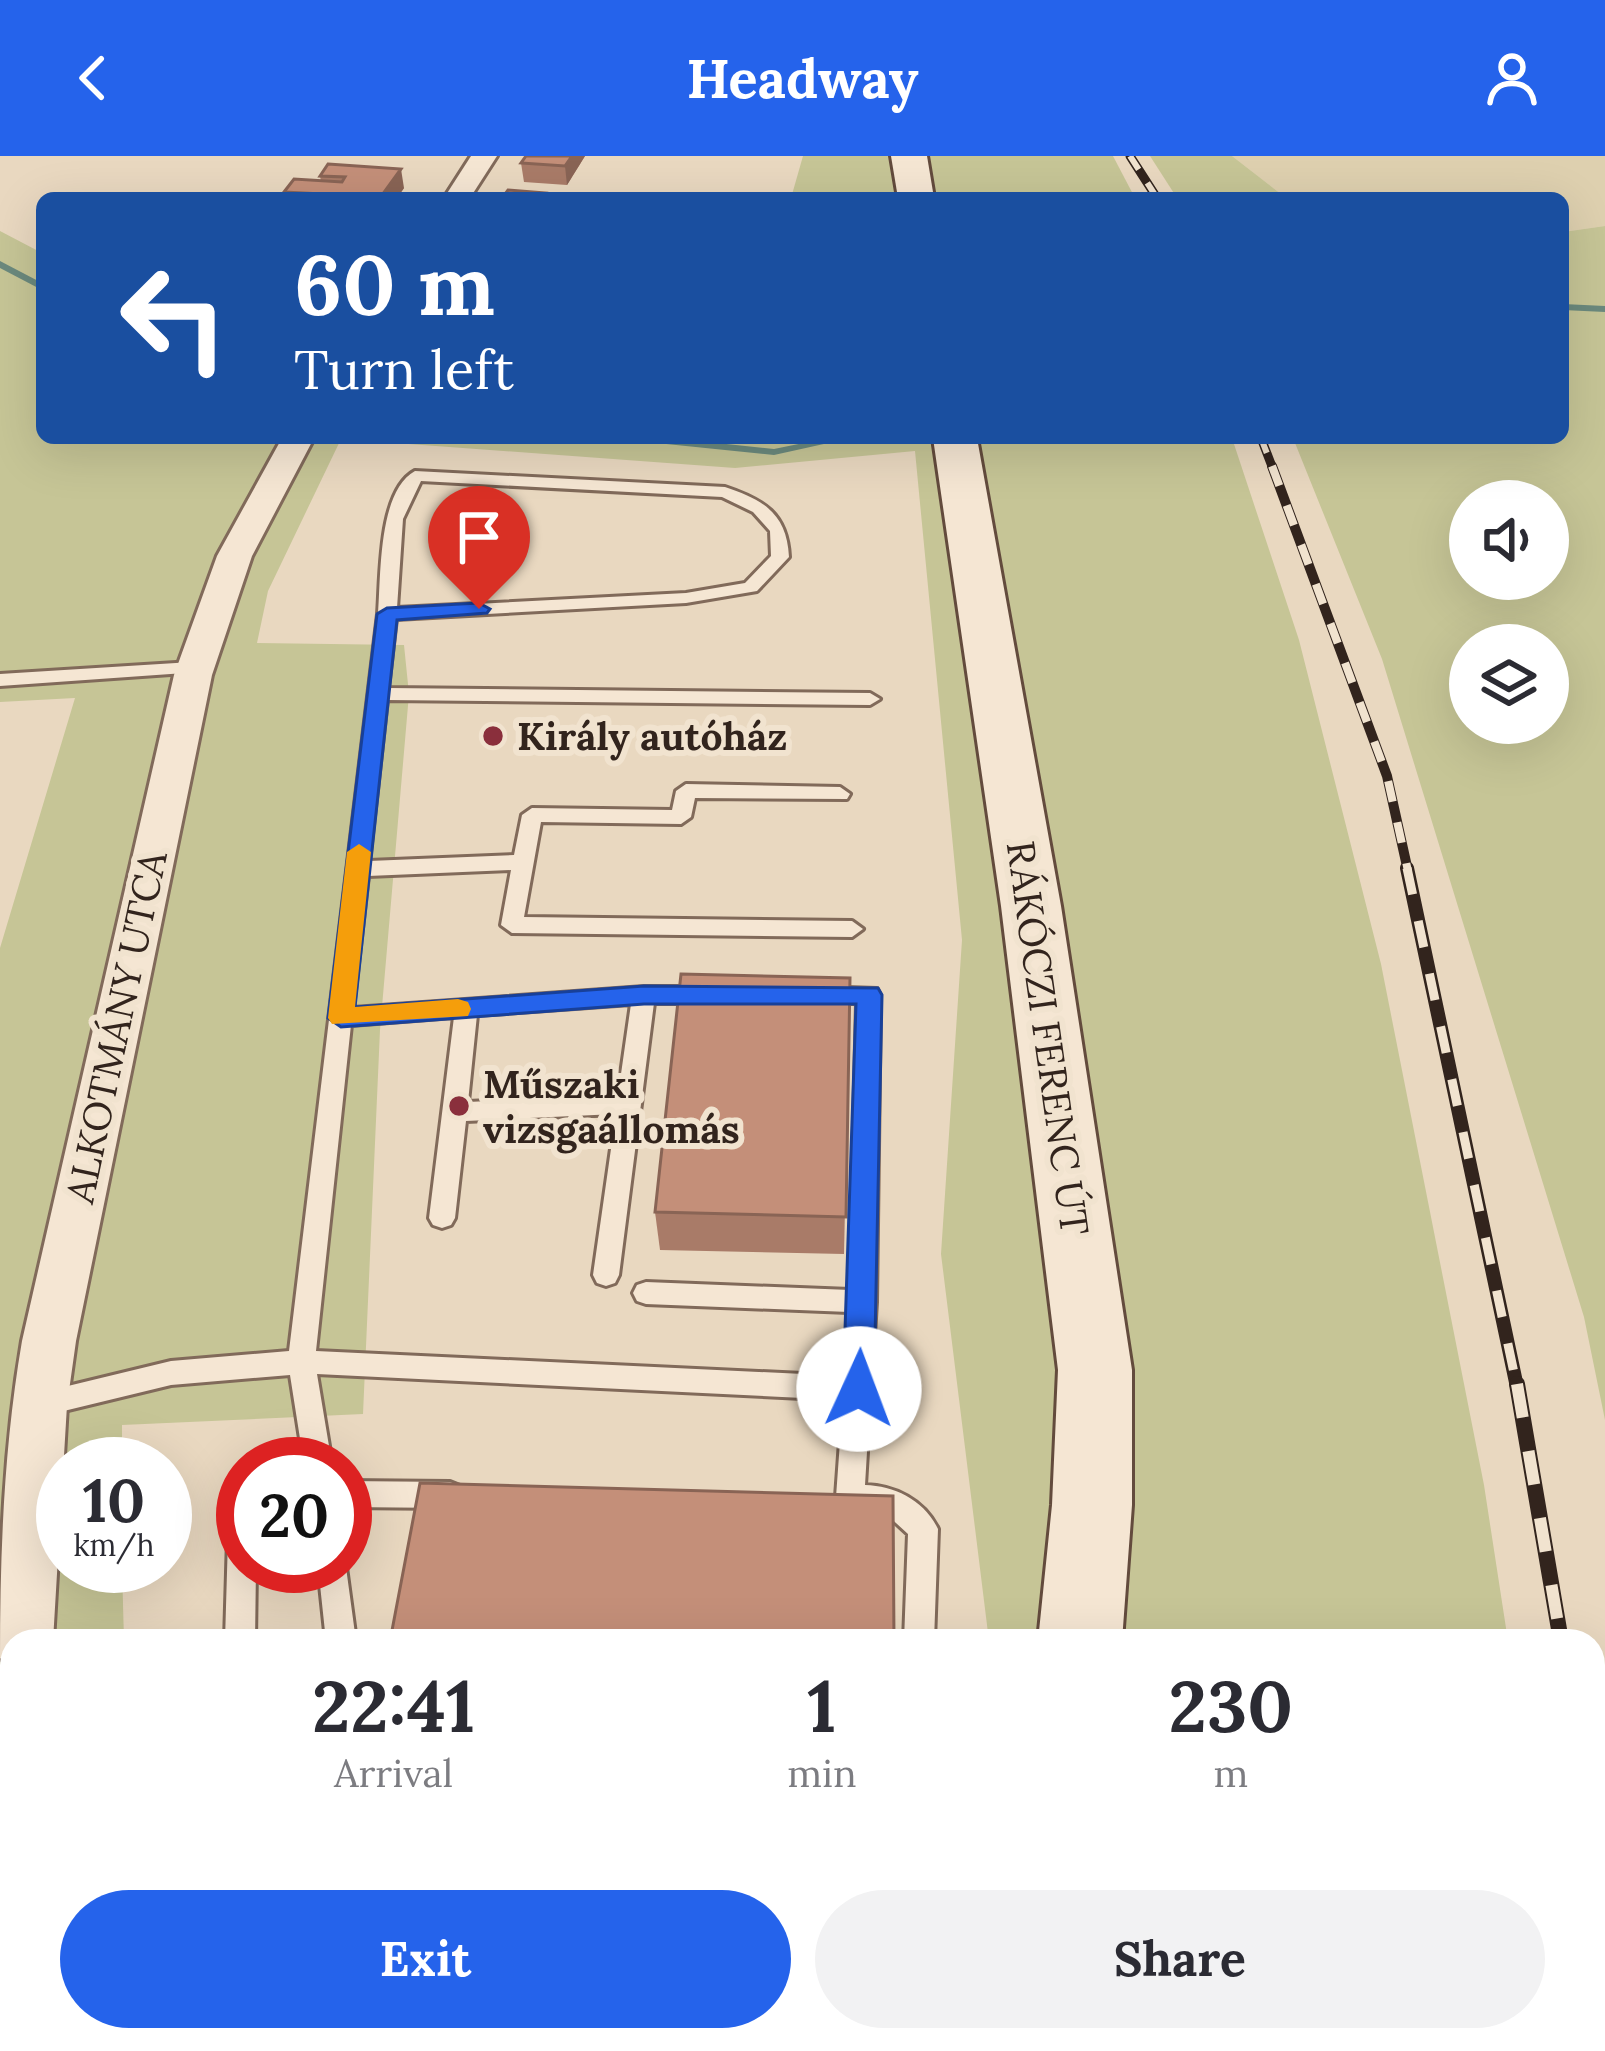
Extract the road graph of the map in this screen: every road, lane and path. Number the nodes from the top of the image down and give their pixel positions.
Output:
1 (484, 156) edge
2 (909, 156) edge
3 (461, 192) edge
4 (915, 192) edge
5 (294, 444) edge
6 (956, 444) edge
7 (387, 614) junction
8 (192, 668) junction
9 (0, 680) edge
10 (376, 694) junction
11 (870, 699) dead end
12 (840, 794) dead end
13 (523, 862) junction
14 (357, 869) junction
15 (852, 929) dead end
16 (644, 995) junction
17 (734, 995) edge
18 (801, 995) edge
19 (466, 1008) junction
20 (341, 1018) junction
21 (629, 1104) junction
22 (455, 1112) junction
23 (442, 1218) dead end
24 (606, 1275) dead end
25 (646, 1293) dead end
26 (863, 1302) junction
27 (301, 1362) junction
28 (859, 1389) junction
29 (20, 1409) edge
30 (314, 1437) edge
31 (372, 1494) edge
32 (483, 1495) edge
33 (241, 1593) edge
34 (336, 1593) edge
35 (23, 1629) edge
36 (240, 1629) edge
37 (340, 1629) edge
38 (919, 1629) edge
39 (1081, 1629) edge

1 - 3 street
2 - 4 main road
5 - 8 street, ALKOTMÁNY UTCA
6 - 39 main road, RÁKÓCZI FERENC ÚT
7 - 7 lane
7 - 10 lane
8 - 9 lane
8 - 29 street, ALKOTMÁNY UTCA
10 - 11 lane
10 - 14 lane
12 - 13 lane
13 - 14 lane
13 - 15 lane
14 - 20 lane
16 - 17 lane
16 - 19 lane
16 - 21 lane
18 - 26 lane
19 - 20 lane
19 - 22 lane
20 - 27 lane
21 - 22 lane
21 - 24 lane
22 - 23 lane
25 - 26 lane
26 - 28 lane
27 - 28 lane
27 - 29 lane
27 - 30 lane
28 - 38 lane
29 - 35 street, ALKOTMÁNY UTCA
31 - 32 lane
33 - 36 lane
34 - 37 lane

